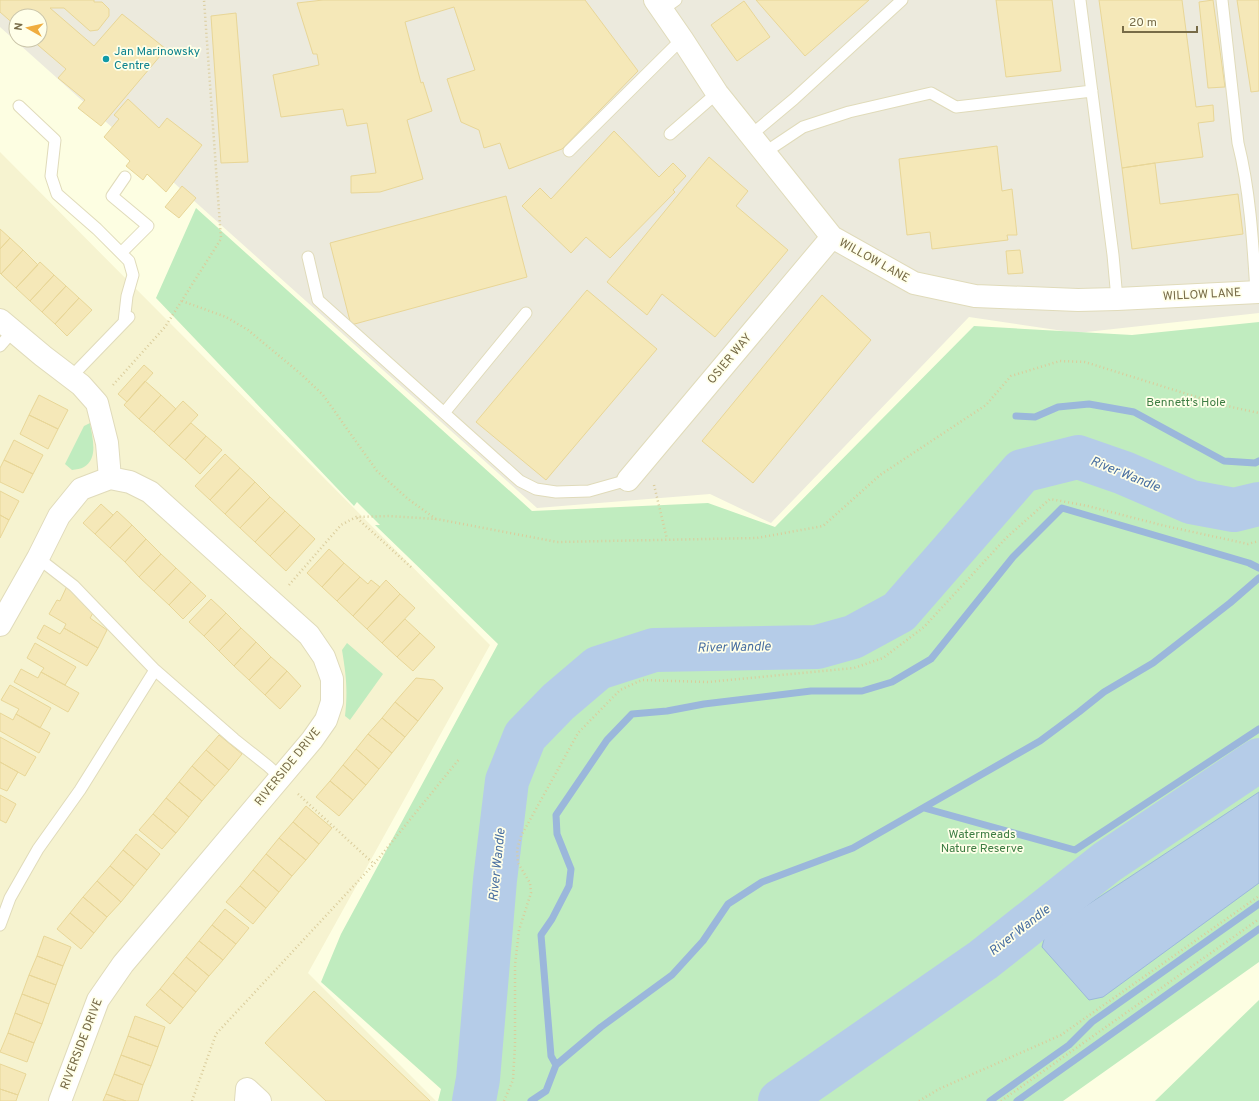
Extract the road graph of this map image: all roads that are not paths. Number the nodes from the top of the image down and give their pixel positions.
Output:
1 (902, 0) edge
2 (1080, 0) edge
3 (1222, 0) edge
4 (664, 3) edge
5 (682, 39) junction
6 (1092, 91) junction
7 (717, 93) junction
8 (19, 106) dead end
9 (670, 134) dead end
10 (751, 135) junction
11 (569, 151) dead end
12 (764, 153) junction
13 (124, 177) dead end
14 (832, 237) junction
15 (121, 253) junction
16 (308, 257) dead end
17 (1258, 292) edge
18 (1117, 299) junction
19 (133, 313) dead end
20 (526, 313) dead end
21 (124, 322) junction
22 (4, 333) edge
23 (71, 377) junction
24 (444, 413) junction
25 (110, 478) junction
26 (628, 480) joint
27 (38, 558) junction
28 (0, 625) edge
29 (155, 670) junction
30 (281, 778) junction
31 (0, 925) edge
32 (60, 1101) edge
33 (246, 1101) edge
34 (260, 1101) edge

1 - 10 lane
2 - 6 lane
3 - 17 lane
4 - 5 street, WILLOW LANE
5 - 7 street, WILLOW LANE
5 - 11 lane
6 - 12 lane
6 - 18 lane
7 - 9 lane
7 - 10 street, WILLOW LANE
8 - 15 lane
10 - 12 street, WILLOW LANE
12 - 14 street, WILLOW LANE
13 - 15 lane
14 - 18 street, WILLOW LANE
14 - 26 street, OSIER WAY
15 - 21 lane
16 - 24 lane
17 - 18 street, WILLOW LANE
19 - 21 lane
20 - 24 lane
21 - 23 lane
22 - 23 street
23 - 25 street
24 - 26 lane
25 - 27 street
25 - 30 street, RIVERSIDE DRIVE
27 - 28 street
27 - 29 lane
29 - 30 lane
29 - 31 lane
30 - 32 street, RIVERSIDE DRIVE
33 - 34 street

